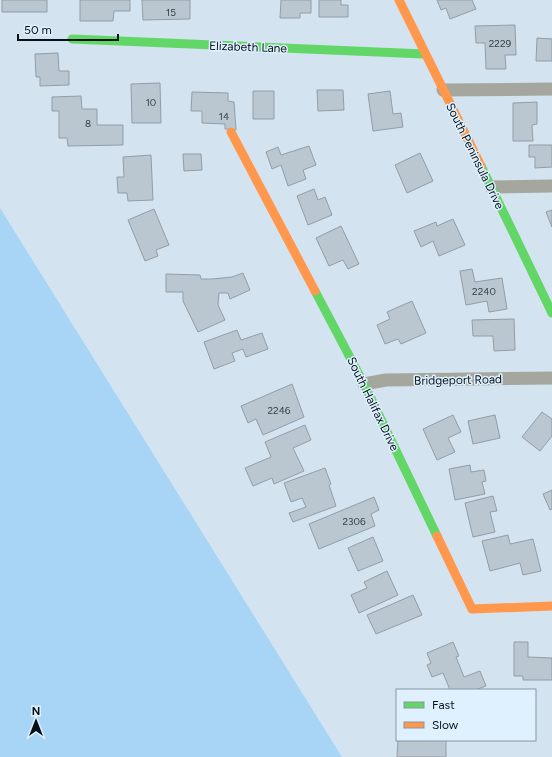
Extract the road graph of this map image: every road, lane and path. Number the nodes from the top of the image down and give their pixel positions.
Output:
1 (400, 0) edge
2 (72, 39) dead end
3 (424, 54) junction
4 (552, 88) edge
5 (443, 90) junction
6 (231, 132) dead end
7 (552, 186) edge
8 (491, 187) junction
9 (552, 313) edge
10 (552, 378) edge
11 (364, 384) junction
12 (552, 606) edge

1 - 3 street, South Peninsula Drive
2 - 3 street, Elizabeth Lane
3 - 5 street, South Peninsula Drive
4 - 5 street
5 - 8 street, South Peninsula Drive
6 - 11 street, South Halifax Drive
7 - 8 street
8 - 9 street, South Peninsula Drive
10 - 11 street, Bridgeport Road
11 - 12 street, South Halifax Drive

